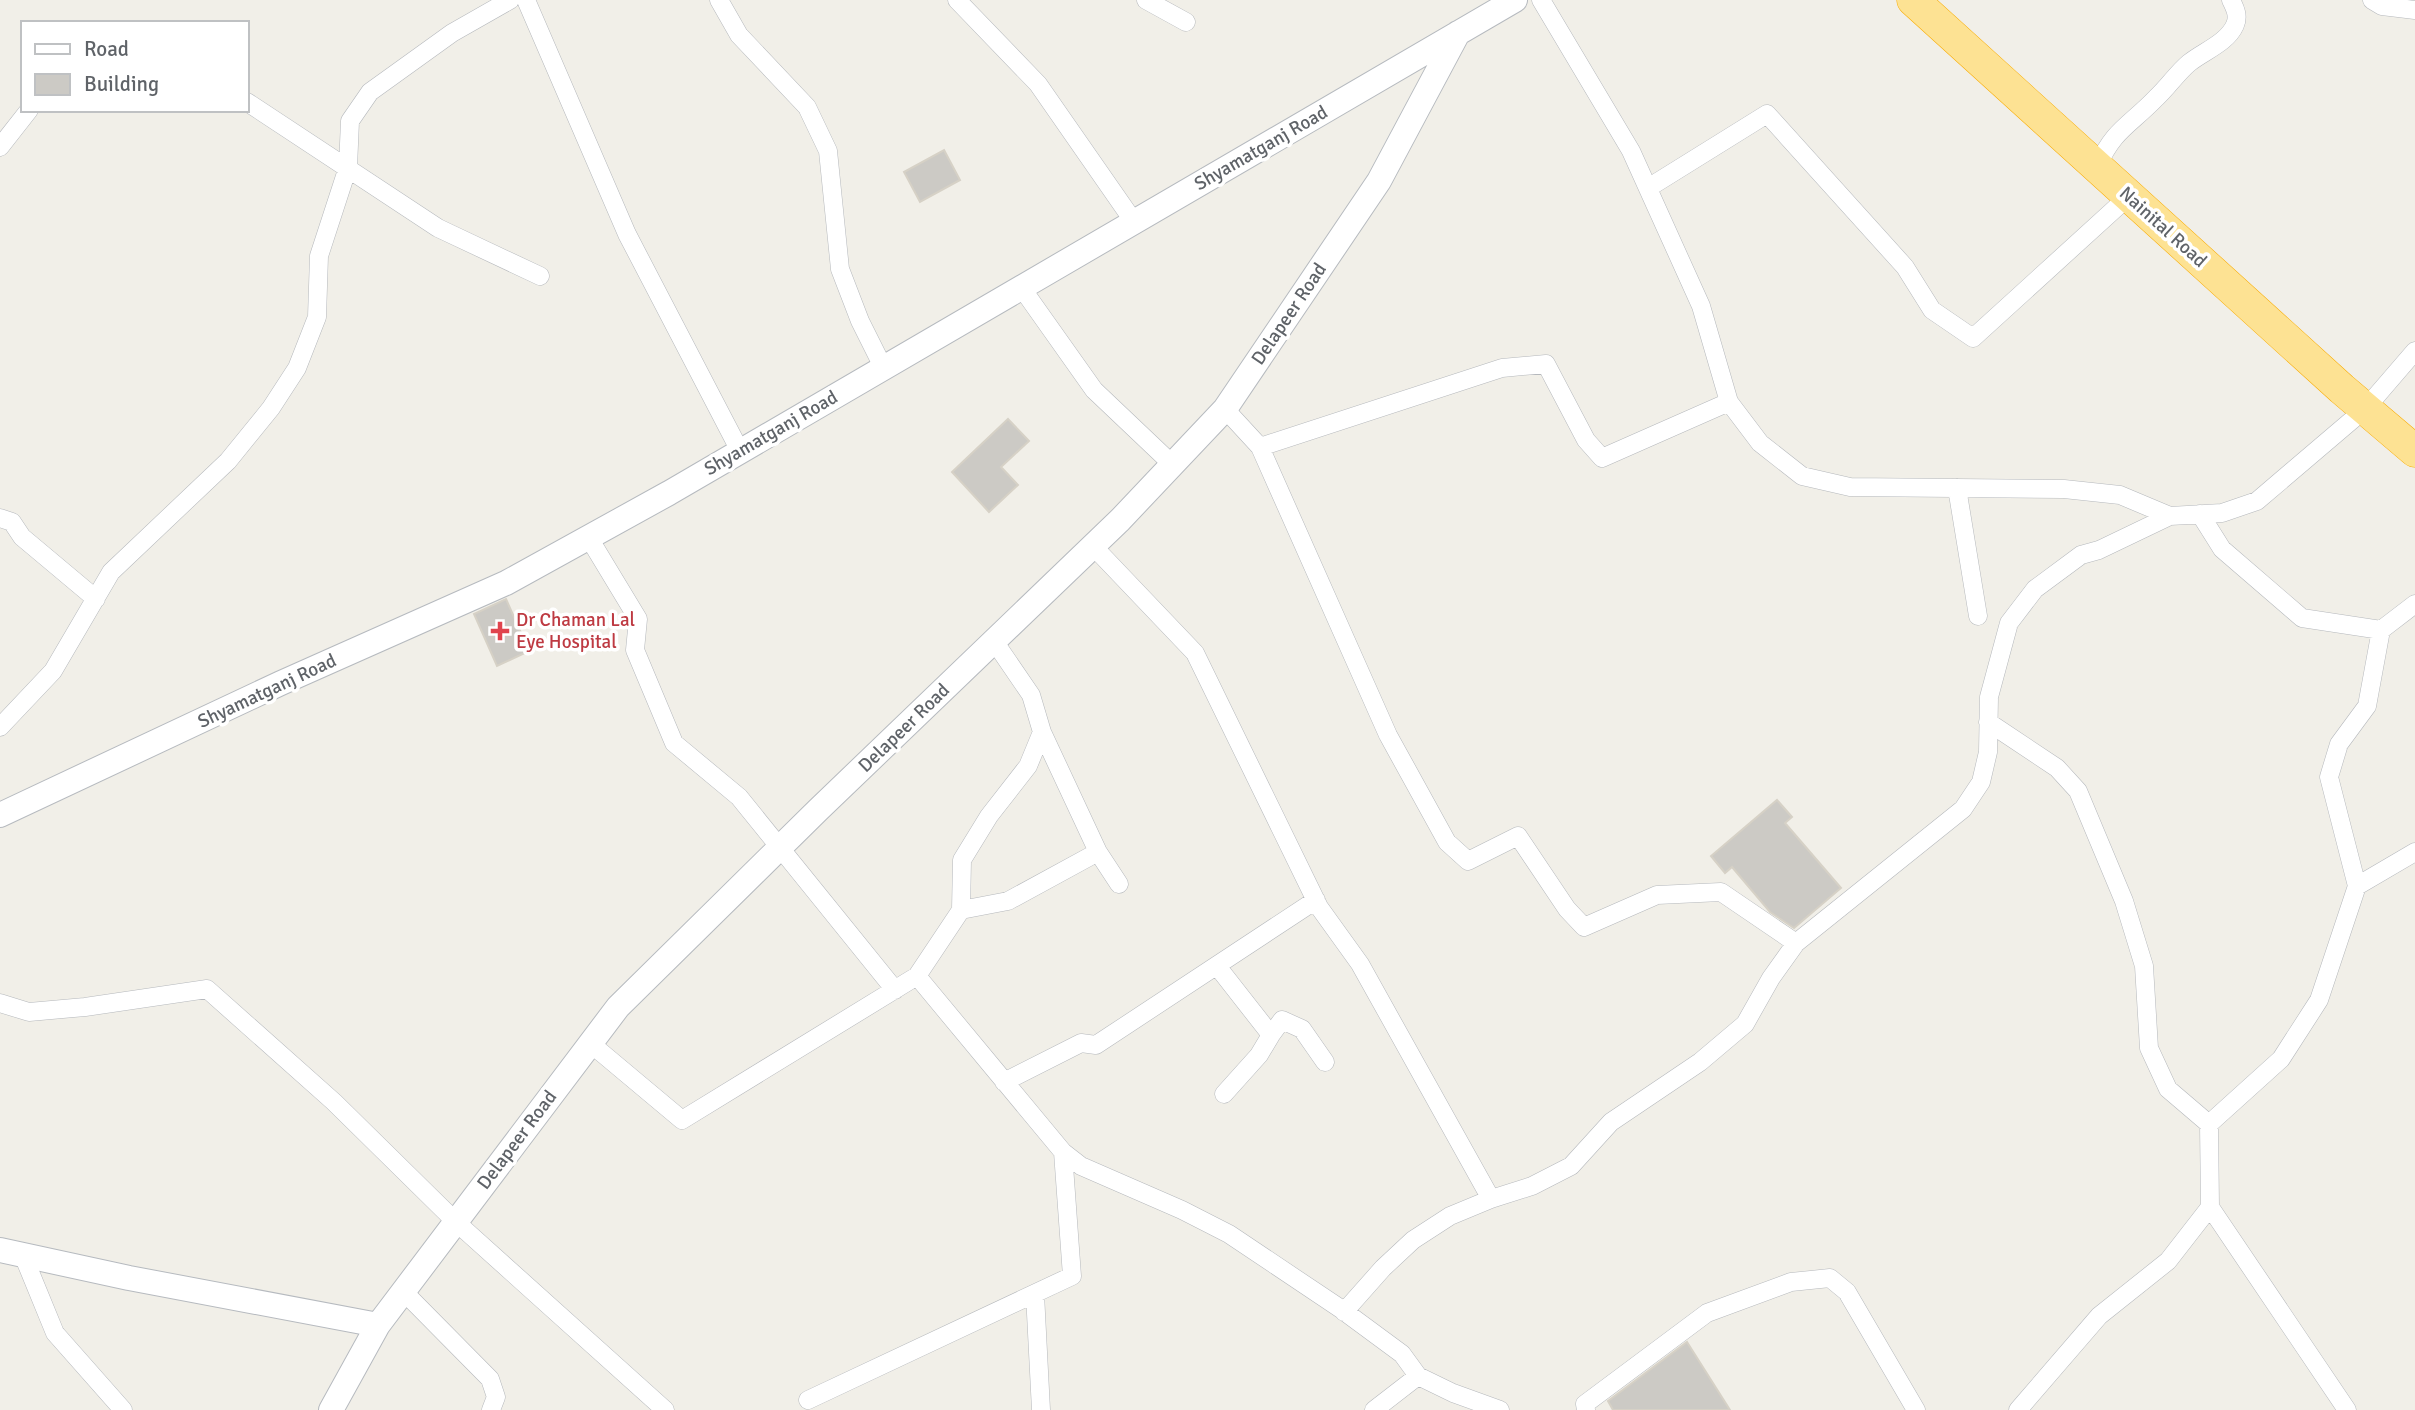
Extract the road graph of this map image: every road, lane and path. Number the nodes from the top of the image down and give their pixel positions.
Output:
1 (510, 0) edge
2 (526, 0) edge
3 (719, 0) edge
4 (957, 0) edge
5 (1146, 0) edge
6 (1515, 0) edge
7 (1541, 0) edge
8 (1913, 0) edge
9 (2231, 0) edge
10 (2372, 0) edge
11 (2415, 10) edge
12 (1186, 22) dead end
13 (1458, 33) junction
14 (248, 103) edge
15 (27, 112) edge
16 (0, 147) edge
17 (348, 167) junction
18 (2097, 167) junction
19 (1648, 188) junction
20 (2129, 196) junction
21 (1134, 222) junction
22 (540, 276) dead end
23 (1021, 287) junction
24 (2415, 351) edge
25 (883, 367) junction
26 (1730, 402) junction
27 (1225, 409) junction
28 (2365, 409) junction
29 (1260, 447) junction
30 (740, 451) junction
31 (2415, 451) edge
32 (1173, 465) junction
33 (1957, 488) junction
34 (2200, 514) junction
35 (2170, 516) junction
36 (0, 519) edge
37 (589, 538) junction
38 (1093, 546) junction
39 (96, 599) junction
40 (2415, 604) edge
41 (1978, 616) dead end
42 (2381, 631) junction
43 (994, 641) junction
44 (1988, 722) junction
45 (0, 727) edge
46 (1042, 732) junction
47 (0, 816) edge
48 (781, 846) junction
49 (1098, 852) junction
50 (2415, 852) edge
51 (1119, 884) dead end
52 (2357, 886) junction
53 (1316, 900) junction
54 (961, 910) junction
55 (1796, 943) junction
56 (1217, 966) junction
57 (917, 976) junction
58 (895, 990) junction
59 (0, 1003) edge
60 (1271, 1035) junction
61 (590, 1043) junction
62 (1325, 1062) dead end
63 (1004, 1082) junction
64 (1224, 1094) dead end
65 (2209, 1124) junction
66 (1063, 1152) junction
67 (1490, 1199) junction
68 (2210, 1207) junction
69 (456, 1222) junction
70 (12, 1252) edge
71 (403, 1292) junction
72 (1035, 1294) junction
73 (1344, 1312) junction
74 (378, 1325) junction
75 (1418, 1376) junction
76 (808, 1401) dead end
77 (123, 1410) edge
78 (331, 1410) edge
79 (491, 1410) edge
80 (665, 1410) edge
81 (1041, 1410) edge
82 (1374, 1410) edge
83 (1500, 1410) edge
84 (1586, 1410) edge
85 (1916, 1410) edge
86 (2018, 1410) edge
87 (2347, 1410) edge

1 - 17 street
2 - 30 street
3 - 25 street
4 - 21 street
5 - 12 street
6 - 13 street, Shyamatganj Road
7 - 19 street
8 - 18 highway, Nainital Road
9 - 18 street
10 - 11 street
13 - 21 street, Shyamatganj Road
13 - 27 street, Delapeer Road
14 - 17 street
15 - 16 street
17 - 22 street
17 - 39 street
18 - 20 highway, Nainital Road
19 - 20 street
19 - 26 street
20 - 28 highway, Nainital Road
21 - 23 street, Shyamatganj Road
23 - 25 street, Shyamatganj Road
23 - 32 street
24 - 28 street
25 - 30 street, Shyamatganj Road
26 - 29 street
26 - 33 street
27 - 29 street
27 - 32 street, Delapeer Road
28 - 31 highway, Nainital Road
28 - 34 street
29 - 55 street
30 - 37 street, Shyamatganj Road
32 - 38 street, Delapeer Road
33 - 35 street
33 - 41 street
34 - 35 street
34 - 42 street
35 - 44 street
36 - 39 street
37 - 47 street, Shyamatganj Road
37 - 48 street
38 - 43 street, Delapeer Road
38 - 53 street
39 - 45 street
40 - 42 street
42 - 52 street
43 - 46 street
43 - 48 street, Delapeer Road
44 - 55 street
44 - 65 street
46 - 49 street
46 - 54 street
48 - 58 street
48 - 61 street, Delapeer Road
49 - 51 street
49 - 54 street
50 - 52 street
52 - 65 street
53 - 56 street
53 - 67 street
54 - 57 street
55 - 67 street
56 - 60 street
56 - 63 street
57 - 58 street
57 - 63 street
58 - 61 street
59 - 69 street
60 - 62 street
60 - 64 street
61 - 69 street, Delapeer Road
63 - 66 street
65 - 68 street
66 - 72 street
66 - 73 street
67 - 73 street
68 - 86 street
68 - 87 street
69 - 71 street, Delapeer Road
69 - 80 street
70 - 74 street
70 - 77 street
71 - 74 street, Delapeer Road
71 - 79 street
72 - 76 street
72 - 81 street
73 - 75 street
74 - 78 street, Delapeer Road
75 - 82 street
75 - 83 street
84 - 85 street

